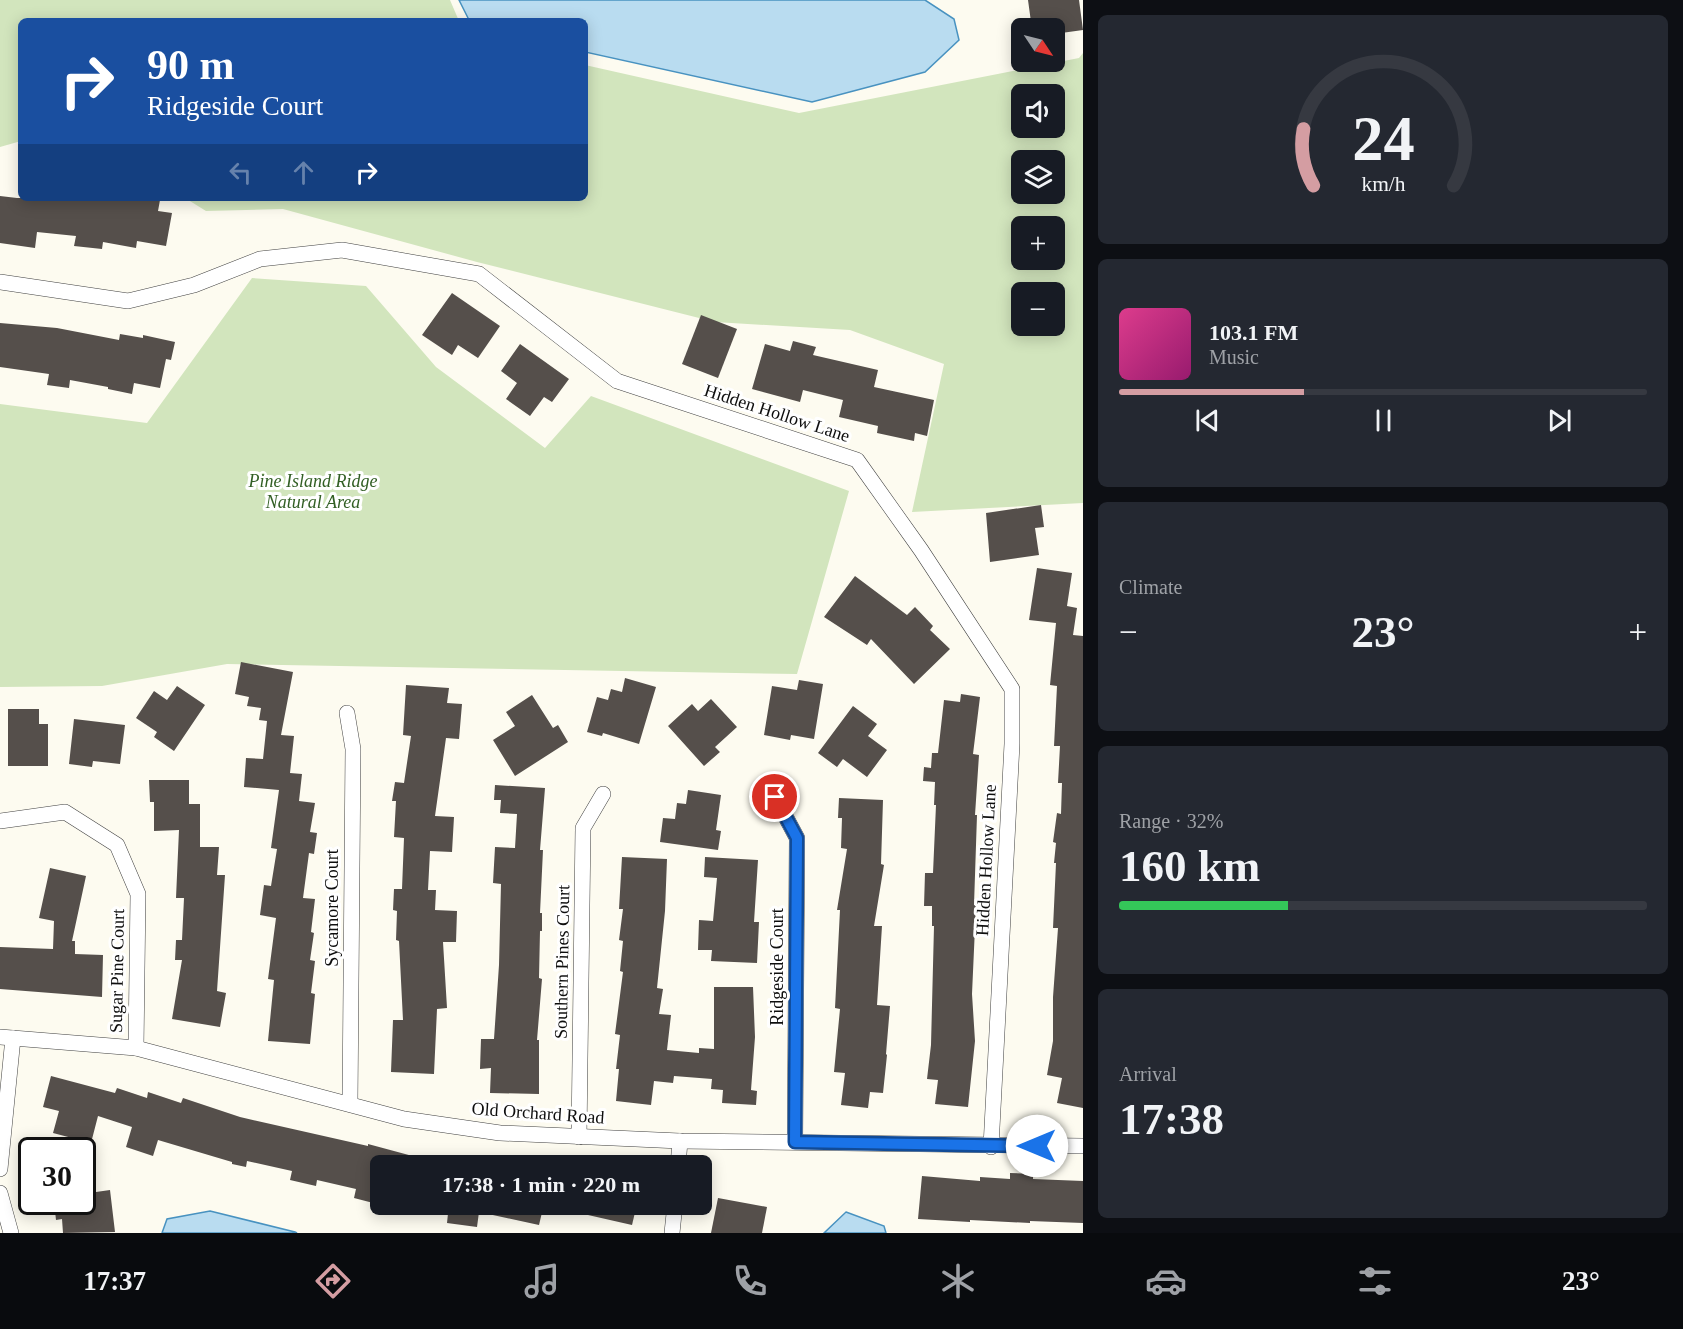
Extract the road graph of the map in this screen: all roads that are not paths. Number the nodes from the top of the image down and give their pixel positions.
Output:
1 (0, 282) edge
2 (347, 713) dead end
3 (603, 794) dead end
4 (775, 797) dead end
5 (0, 821) edge
6 (6, 1037) edge
7 (136, 1048) junction
8 (350, 1104) junction
9 (579, 1137) junction
10 (680, 1142) junction
11 (795, 1142) junction
12 (1083, 1146) edge
13 (991, 1147) junction
14 (679, 1155) edge
15 (0, 1169) edge
16 (0, 1193) edge
17 (674, 1215) edge
18 (11, 1233) edge
19 (672, 1233) edge

1 - 13 street, Hidden Hollow Lane
2 - 8 street, Sycamore Court
3 - 9 street, Southern Pines Court
4 - 11 street, Ridgeside Court
5 - 7 street, Sugar Pine Court
6 - 7 street, Old Orchard Road
6 - 15 street
7 - 8 street, Old Orchard Road
8 - 9 street, Old Orchard Road
9 - 10 street, Old Orchard Road
10 - 11 street, Old Orchard Road
10 - 14 street
11 - 13 street, Old Orchard Road
12 - 13 street, Old Orchard Road
16 - 18 street
17 - 19 street

